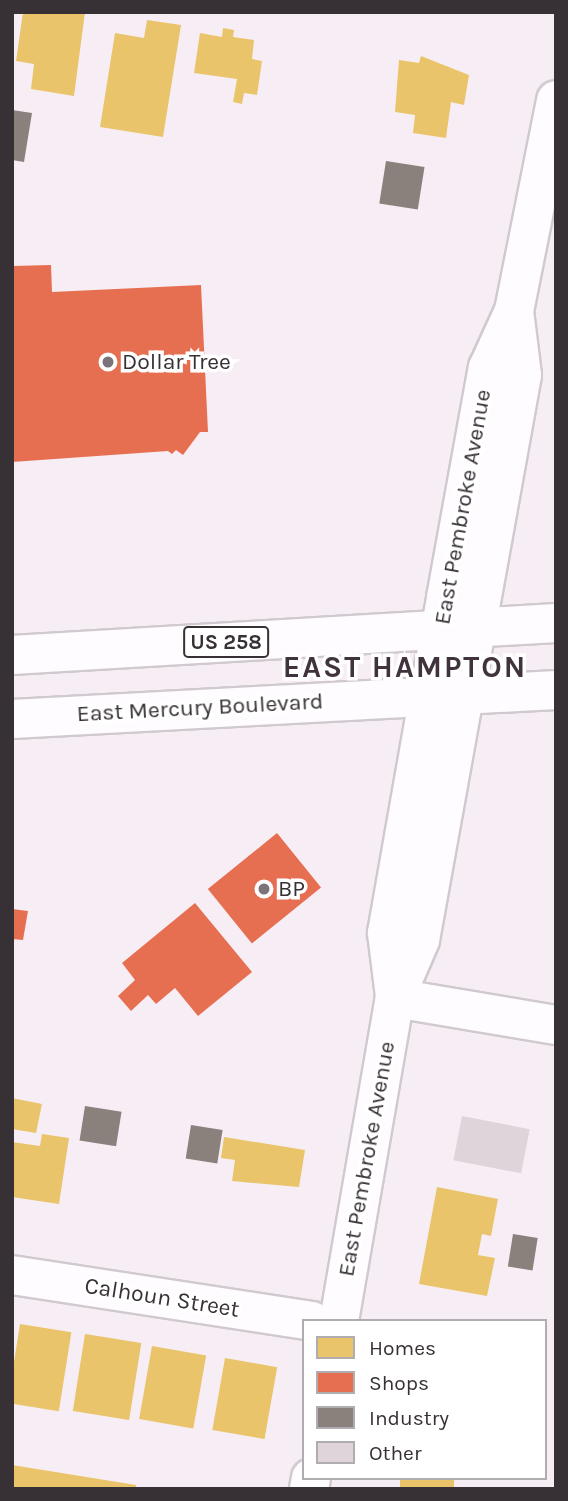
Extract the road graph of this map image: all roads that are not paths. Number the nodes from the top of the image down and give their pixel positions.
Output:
1 (556, 100) edge
2 (556, 623) edge
3 (458, 628) junction
4 (12, 655) edge
5 (556, 690) edge
6 (446, 694) junction
7 (12, 719) edge
8 (396, 998) junction
9 (556, 1025) edge
10 (12, 1275) edge
11 (338, 1319) edge
12 (302, 1320) edge

1 - 3 main road, East Pembroke Avenue
2 - 3 main road, US 258
3 - 4 main road, US 258
3 - 6 main road, East Pembroke Avenue
5 - 6 main road, East Mercury Boulevard
6 - 7 main road, East Mercury Boulevard
6 - 8 main road, East Pembroke Avenue
8 - 9 main road
8 - 11 main road, East Pembroke Avenue
10 - 12 main road, Calhoun Street

